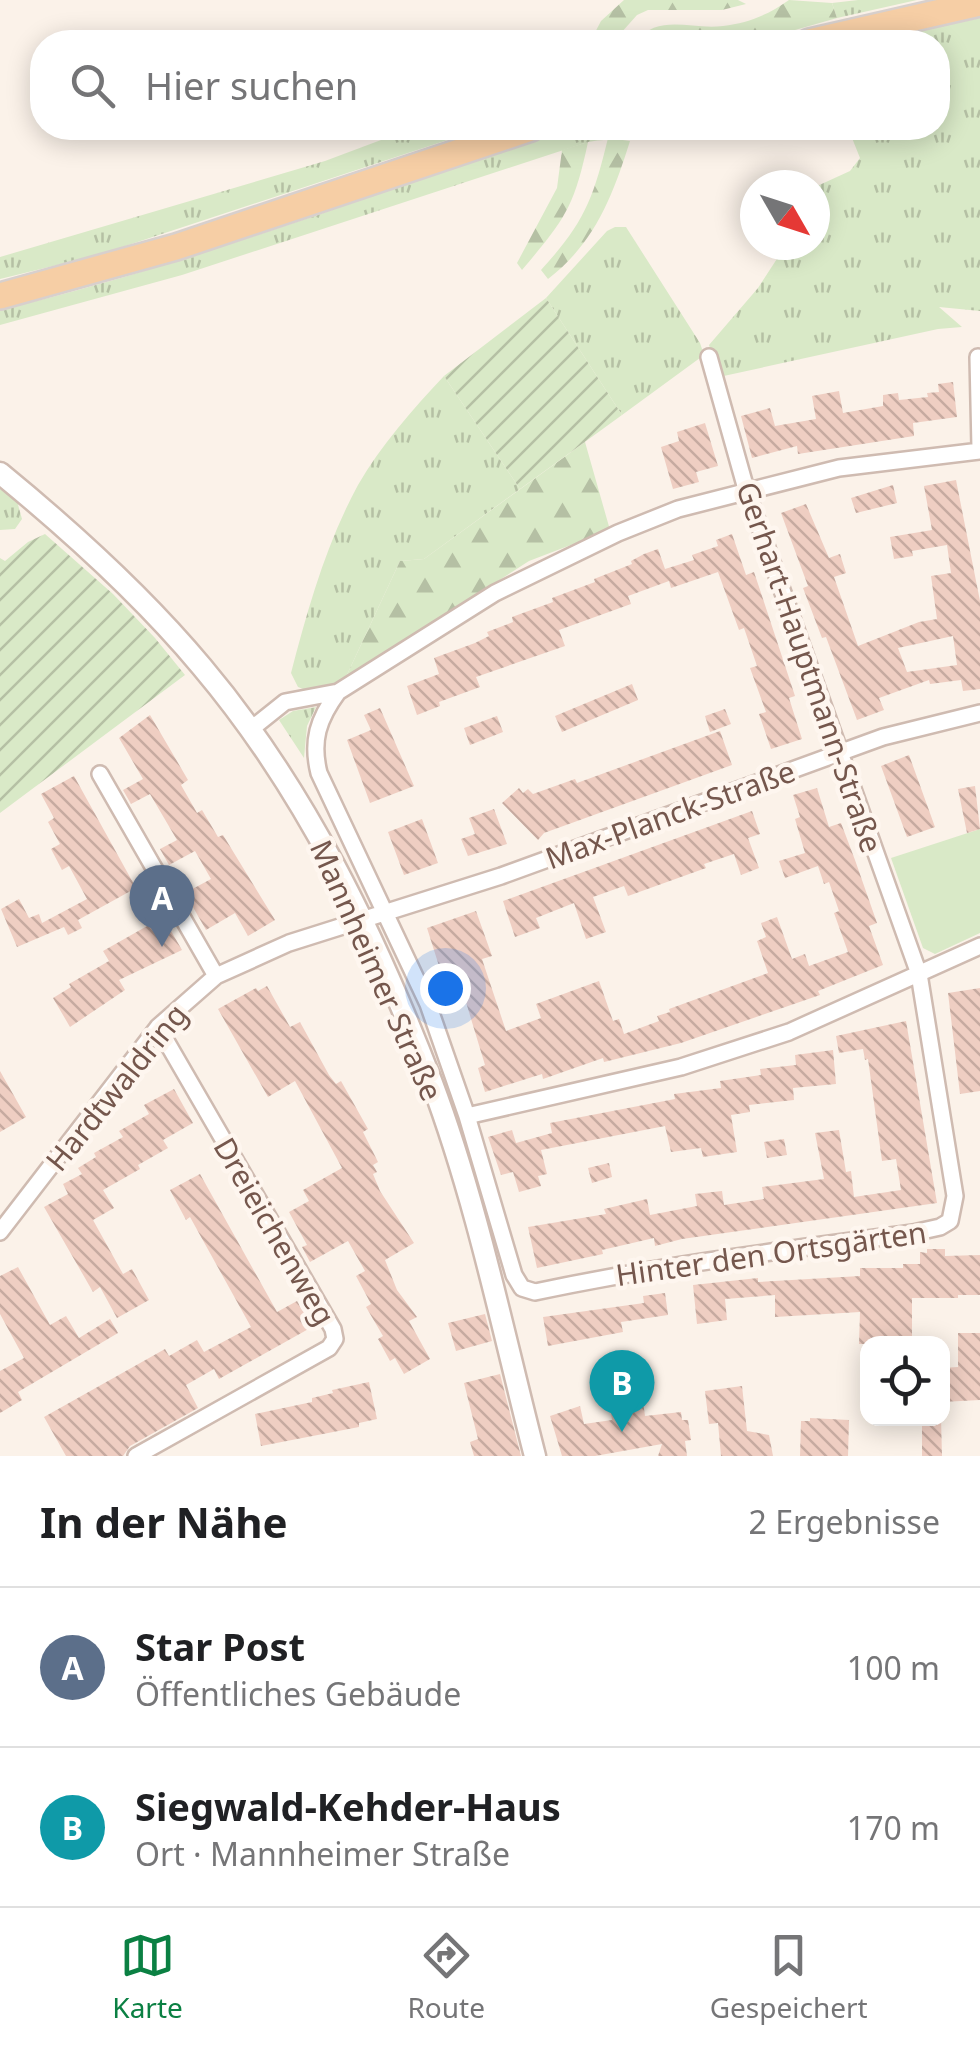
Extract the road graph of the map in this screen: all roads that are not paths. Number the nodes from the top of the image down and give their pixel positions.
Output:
1 (980, 3) edge
2 (862, 30) edge
3 (495, 140) edge
4 (0, 296) edge
5 (709, 357) dead end
6 (978, 357) edge
7 (980, 450) edge
8 (0, 473) edge
9 (746, 489) junction
10 (338, 692) junction
11 (980, 713) edge
12 (250, 730) junction
13 (840, 752) junction
14 (100, 774) dead end
15 (386, 913) junction
16 (362, 921) junction
17 (980, 946) edge
18 (919, 974) junction
19 (216, 976) junction
20 (158, 1027) junction
21 (466, 1116) junction
22 (0, 1232) edge
23 (136, 1456) edge
24 (535, 1456) edge

1 - 2 main road
3 - 4 main road
5 - 9 street, Gerhart-Hauptmann-Straße
6 - 7 street
7 - 9 street
8 - 12 street, Mannheimer Straße
9 - 10 street
9 - 13 street, Gerhart-Hauptmann-Straße
10 - 12 street
10 - 15 street
11 - 13 street, Max-Planck-Straße
12 - 16 street, Mannheimer Straße
13 - 15 street, Max-Planck-Straße
13 - 18 street, Gerhart-Hauptmann-Straße
14 - 19 street
15 - 16 street, Max-Planck-Straße
15 - 21 street
16 - 19 street, Hardtwaldring
16 - 24 street, Mannheimer Straße
17 - 18 street
18 - 21 street
18 - 21 street, Hinter den Ortsgärten
19 - 20 street, Hardtwaldring
20 - 22 street, Hardtwaldring
20 - 23 street, Dreieichenweg

